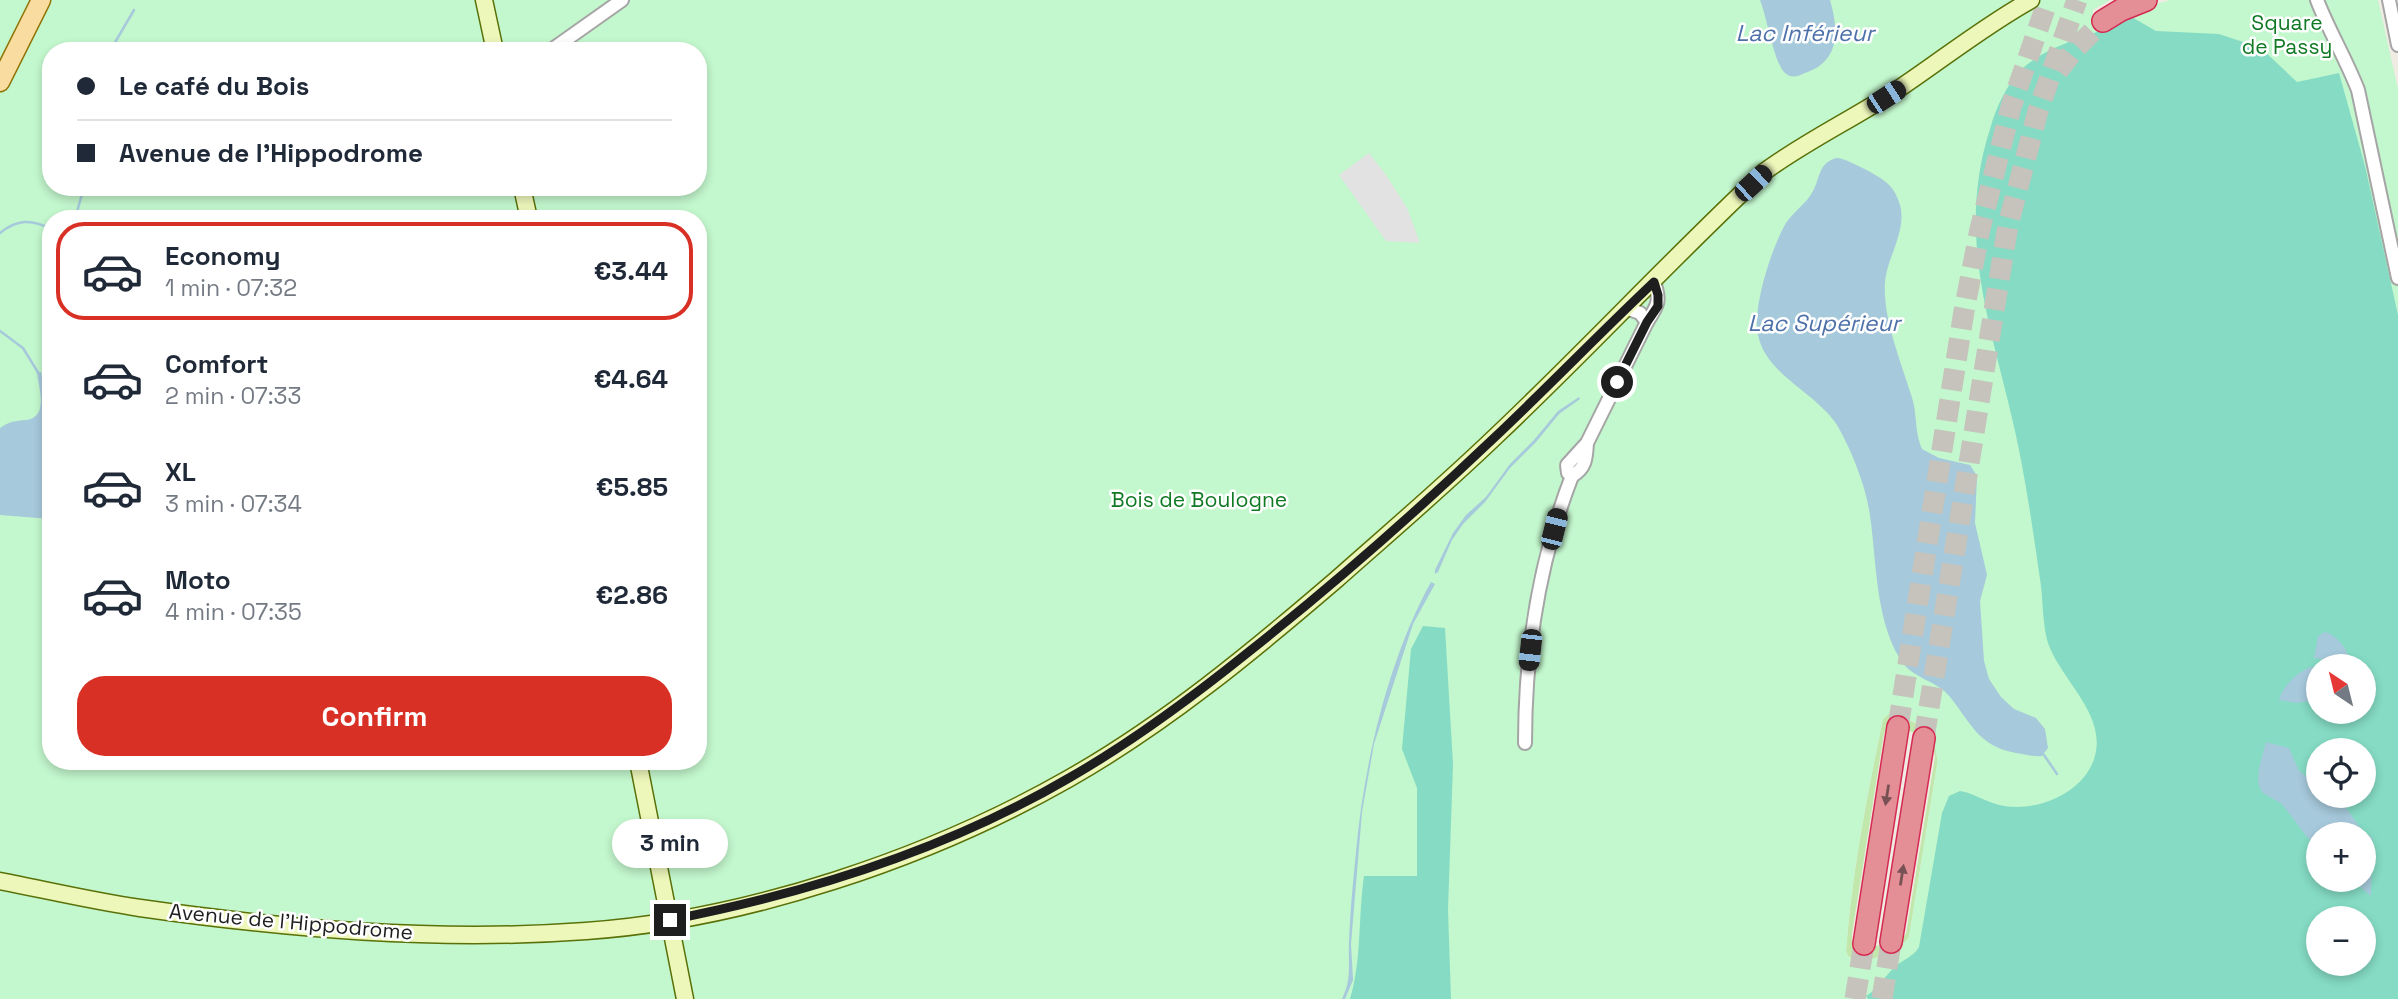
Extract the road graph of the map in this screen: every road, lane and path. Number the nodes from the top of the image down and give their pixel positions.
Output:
1 (41, 0) edge
2 (484, 0) edge
3 (622, 0) edge
4 (2031, 0) edge
5 (2146, 0) edge
6 (2317, 0) edge
7 (2389, 0) edge
8 (2103, 21) tunnel mouth
9 (493, 42) edge
10 (563, 42) edge
11 (2398, 45) edge
12 (0, 82) edge
13 (2398, 278) edge
14 (1654, 282) junction
15 (1626, 308) junction
16 (1647, 322) junction
17 (1898, 727) tunnel mouth
18 (1924, 738) tunnel mouth
19 (1525, 743) dead end
20 (640, 770) edge
21 (0, 881) edge
22 (670, 920) junction
23 (1891, 942) tunnel mouth
24 (1864, 944) tunnel mouth
25 (685, 999) edge

1 - 12 main road
2 - 9 main road
3 - 10 street
4 - 14 main road, Avenue de l'Hippodrome
5 - 8 highway
6 - 13 street
7 - 11 street
14 - 15 main road, Avenue de l'Hippodrome
14 - 16 street
15 - 16 street
15 - 22 main road, Avenue de l'Hippodrome
16 - 19 street
17 -> 24 highway
23 -> 18 highway
20 - 22 main road
21 - 22 main road, Avenue de l'Hippodrome
22 - 25 main road

